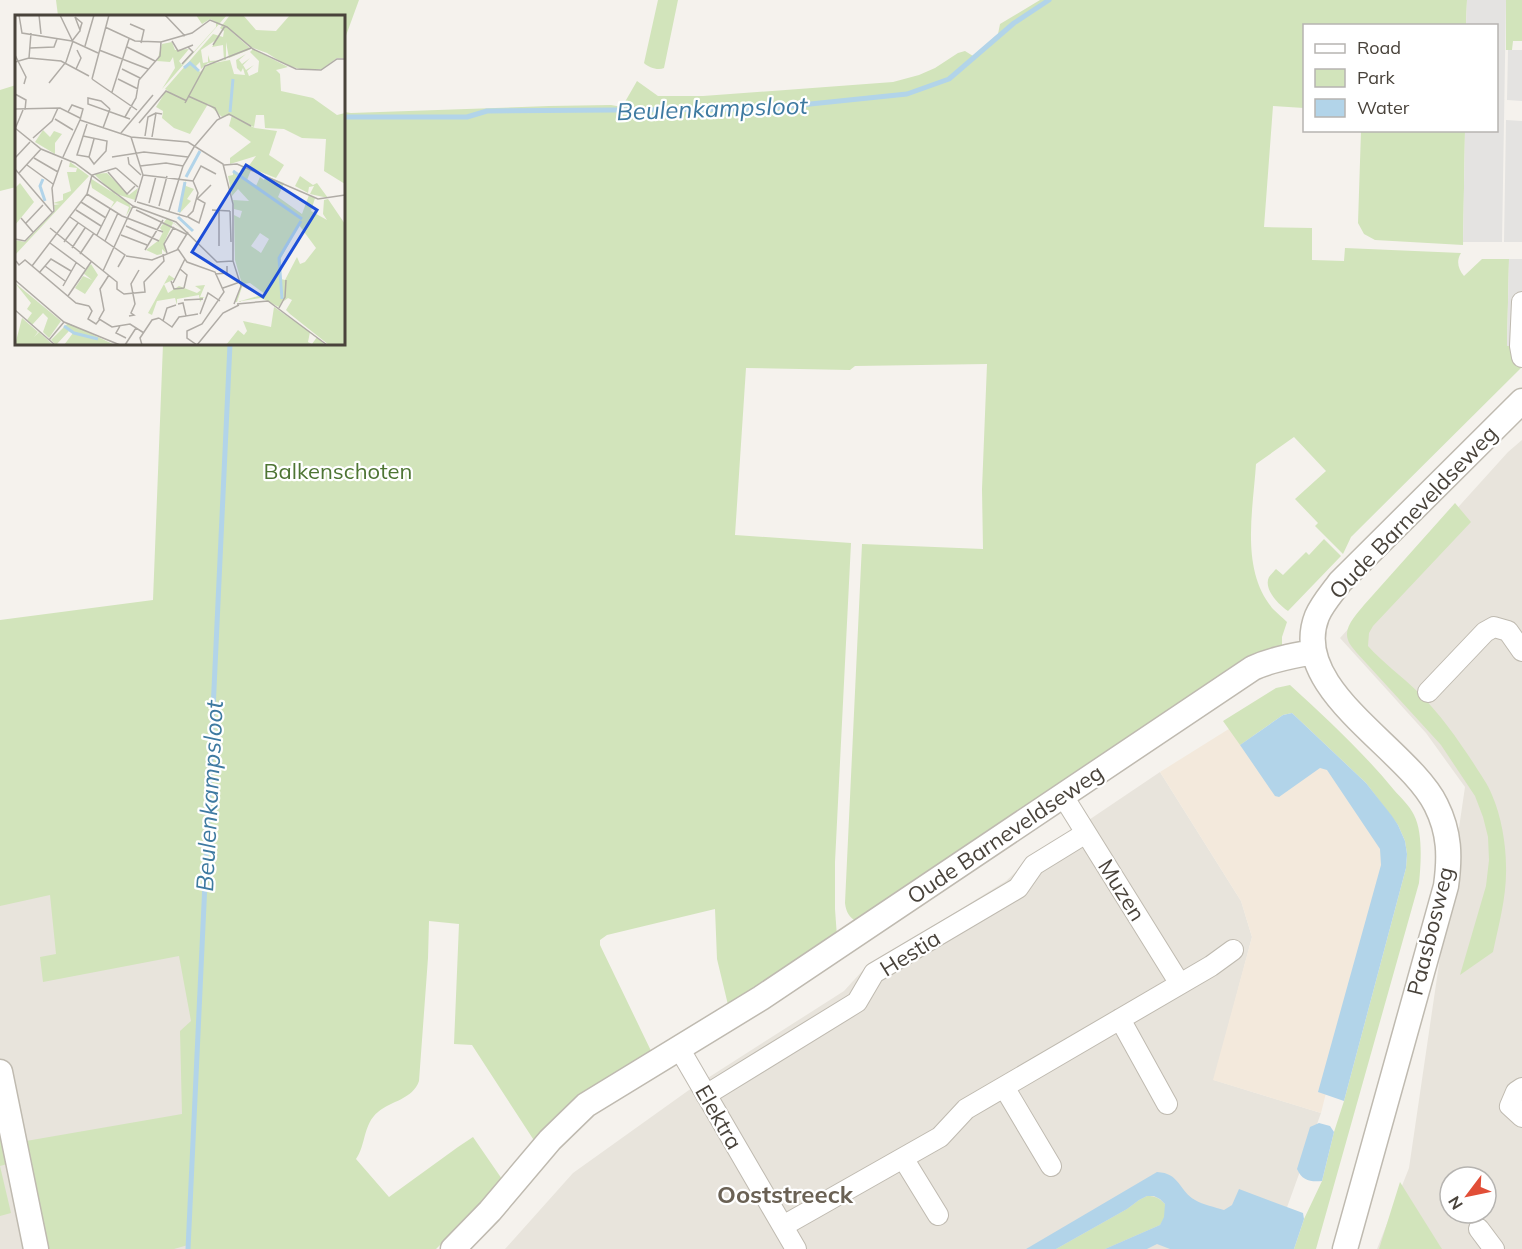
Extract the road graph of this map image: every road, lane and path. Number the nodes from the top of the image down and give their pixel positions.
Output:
1 (1522, 302) edge
2 (1522, 357) edge
3 (1520, 406) edge
4 (1522, 651) edge
5 (1313, 652) junction
6 (1428, 692) dead end
7 (1063, 796) junction
8 (1086, 833) junction
9 (1233, 950) dead end
10 (1180, 984) junction
11 (1120, 1019) junction
12 (679, 1048) junction
13 (0, 1072) edge
14 (1004, 1087) junction
15 (1522, 1088) edge
16 (706, 1095) junction
17 (1167, 1104) dead end
18 (1522, 1117) edge
19 (903, 1158) junction
20 (1051, 1166) dead end
21 (938, 1215) dead end
22 (783, 1226) junction
23 (1479, 1229) dead end
24 (36, 1249) edge
25 (453, 1249) edge
26 (796, 1249) edge
27 (1345, 1249) edge
28 (1494, 1249) edge

1 - 2 street
3 - 5 street, Oude Barneveldseweg
4 - 6 street
5 - 7 street, Oude Barneveldseweg
5 - 27 street, Paasbosweg
7 - 8 street, Muzen
7 - 12 street, Oude Barneveldseweg
8 - 10 street, Muzen
8 - 16 street, Hestia
9 - 10 street
10 - 11 street
11 - 14 street
11 - 17 street
12 - 16 street, Elektra
12 - 25 street, Oude Barneveldseweg
13 - 24 street
14 - 19 street
14 - 20 street
15 - 18 street
16 - 22 street, Elektra
19 - 21 street
19 - 22 street
22 - 26 street, Elektra
23 - 28 street

